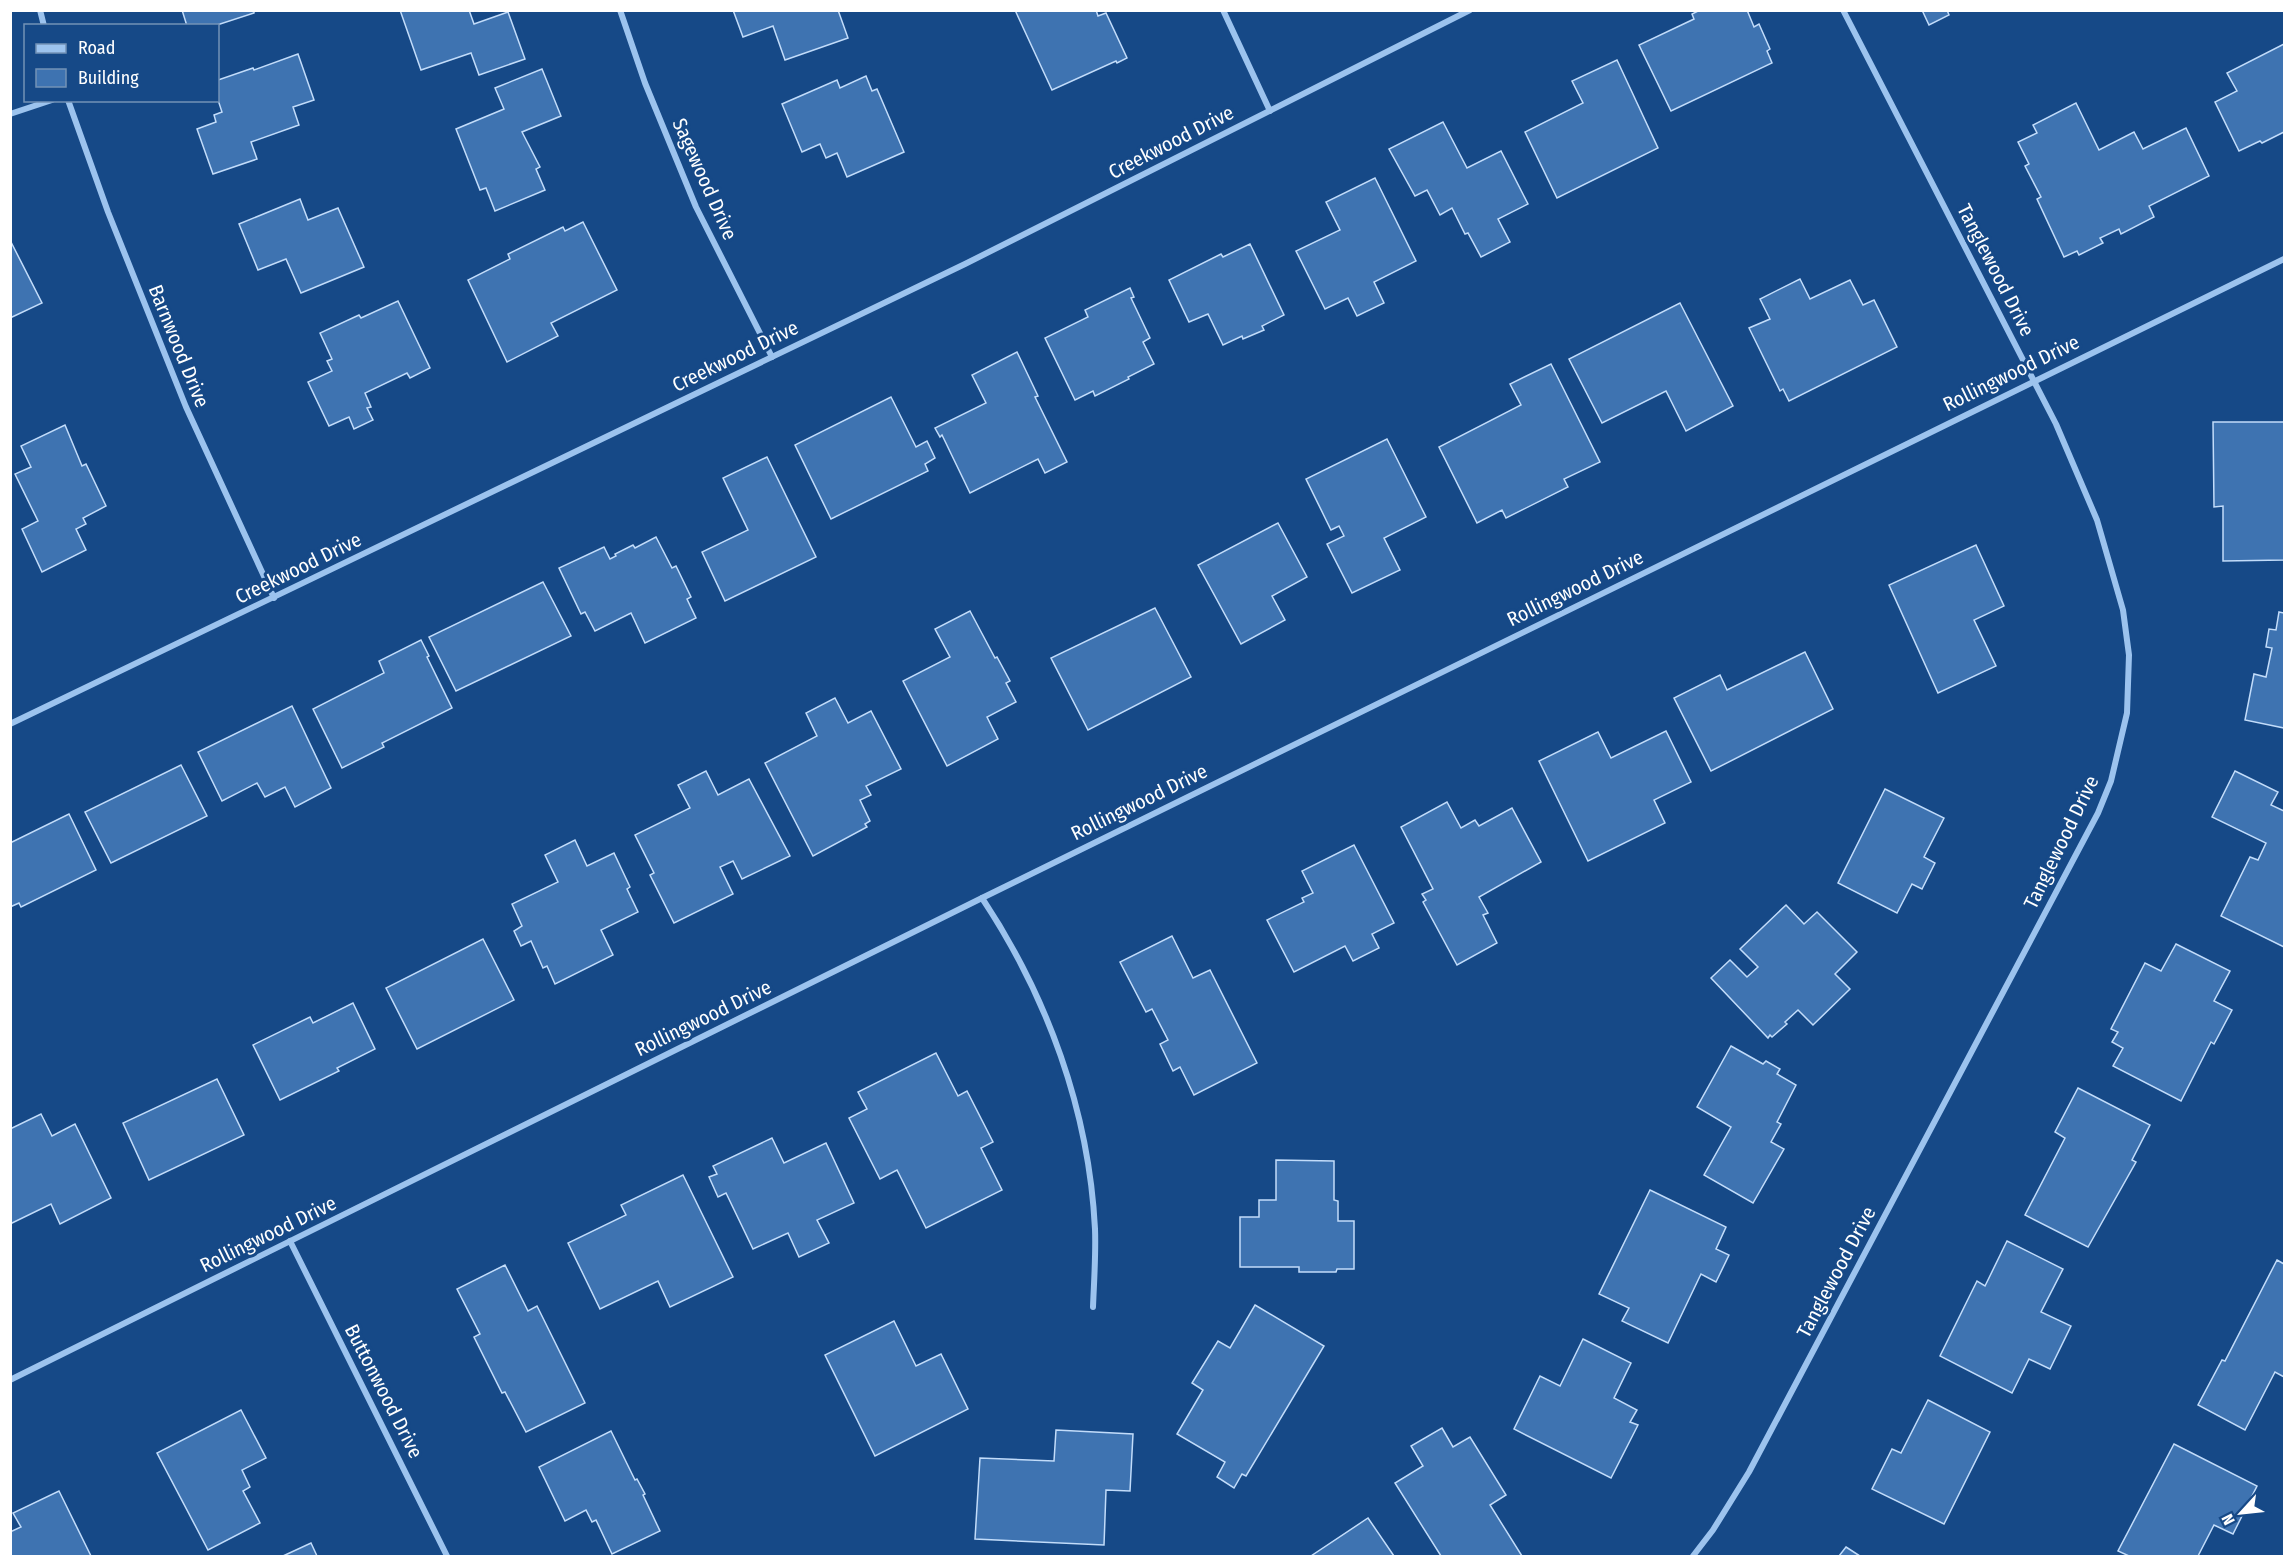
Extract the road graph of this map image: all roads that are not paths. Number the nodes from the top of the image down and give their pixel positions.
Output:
1 (620, 10) edge
2 (1223, 10) edge
3 (1470, 10) edge
4 (1843, 10) edge
5 (46, 102) edge
6 (69, 102) edge
7 (1270, 111) junction
8 (10, 114) edge
9 (2284, 259) edge
10 (772, 357) junction
11 (2034, 380) junction
12 (274, 598) junction
13 (10, 724) edge
14 (982, 898) junction
15 (290, 1241) junction
16 (1094, 1307) dead end
17 (10, 1380) edge
18 (447, 1557) edge
19 (1693, 1557) edge

1 - 10 street, Sagewood Drive
2 - 7 street
3 - 7 street, Creekwood Drive
4 - 11 street, Tanglewood Drive
5 - 8 street
6 - 12 street, Barnwood Drive
7 - 10 street, Creekwood Drive
9 - 11 street, Rollingwood Drive
10 - 12 street, Creekwood Drive
11 - 14 street, Rollingwood Drive
11 - 19 street, Tanglewood Drive
12 - 13 street, Creekwood Drive
14 - 15 street, Rollingwood Drive
14 - 16 street
15 - 17 street, Rollingwood Drive
15 - 18 street, Buttonwood Drive

